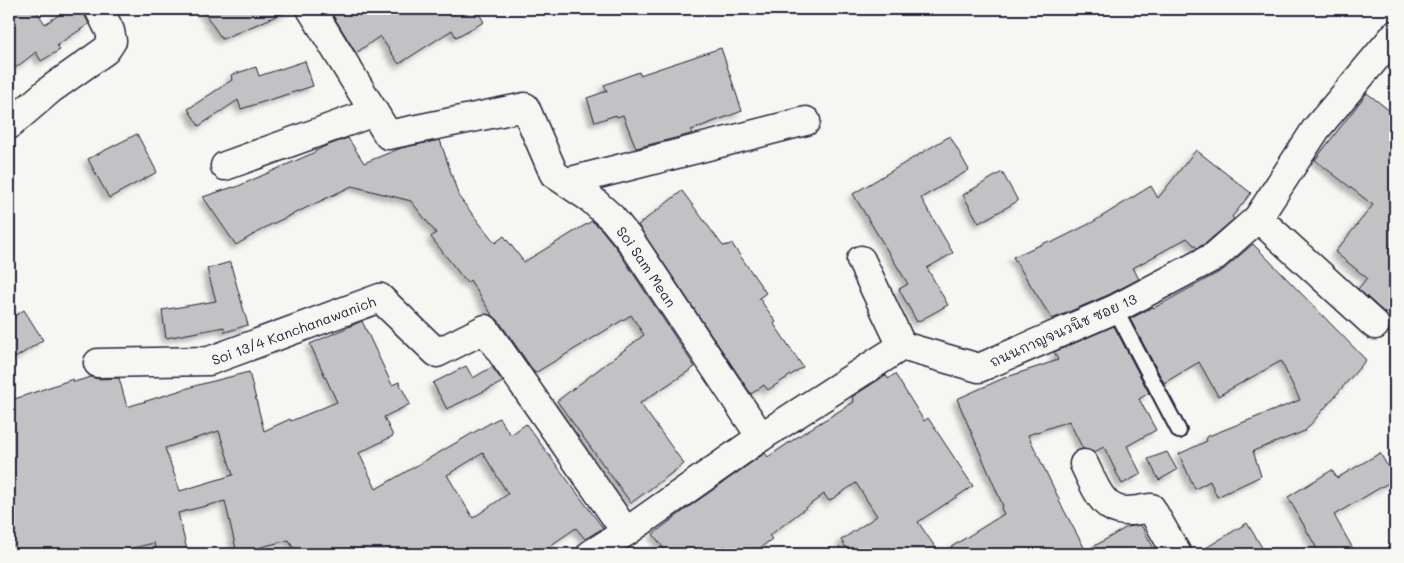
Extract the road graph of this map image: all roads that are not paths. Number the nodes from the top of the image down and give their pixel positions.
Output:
1 (99, 9) edge
2 (311, 9) edge
3 (1395, 36) edge
4 (374, 112) junction
5 (806, 121) dead end
6 (9, 125) edge
7 (225, 166) dead end
8 (567, 182) junction
9 (1258, 218) junction
10 (862, 260) dead end
11 (1115, 309) junction
12 (1375, 325) dead end
13 (902, 346) junction
14 (98, 363) dead end
15 (1179, 432) dead end
16 (762, 437) junction
17 (1084, 464) dead end
18 (626, 532) junction
19 (591, 554) edge
20 (1177, 554) edge

1 - 6 street
2 - 4 street
3 - 9 street, ถนนกาญจนวนิช ซอย 13
4 - 7 street
4 - 8 street, Soi Sam Mean
5 - 8 street
8 - 16 street, Soi Sam Mean
9 - 11 street, ถนนกาญจนวนิช ซอย 13
9 - 12 street
10 - 13 street
11 - 13 street, ถนนกาญจนวนิช ซอย 13
11 - 15 lane
13 - 16 street
14 - 18 street, Soi 13/4 Kanchanawanich
16 - 18 street
17 - 20 street
18 - 19 street

